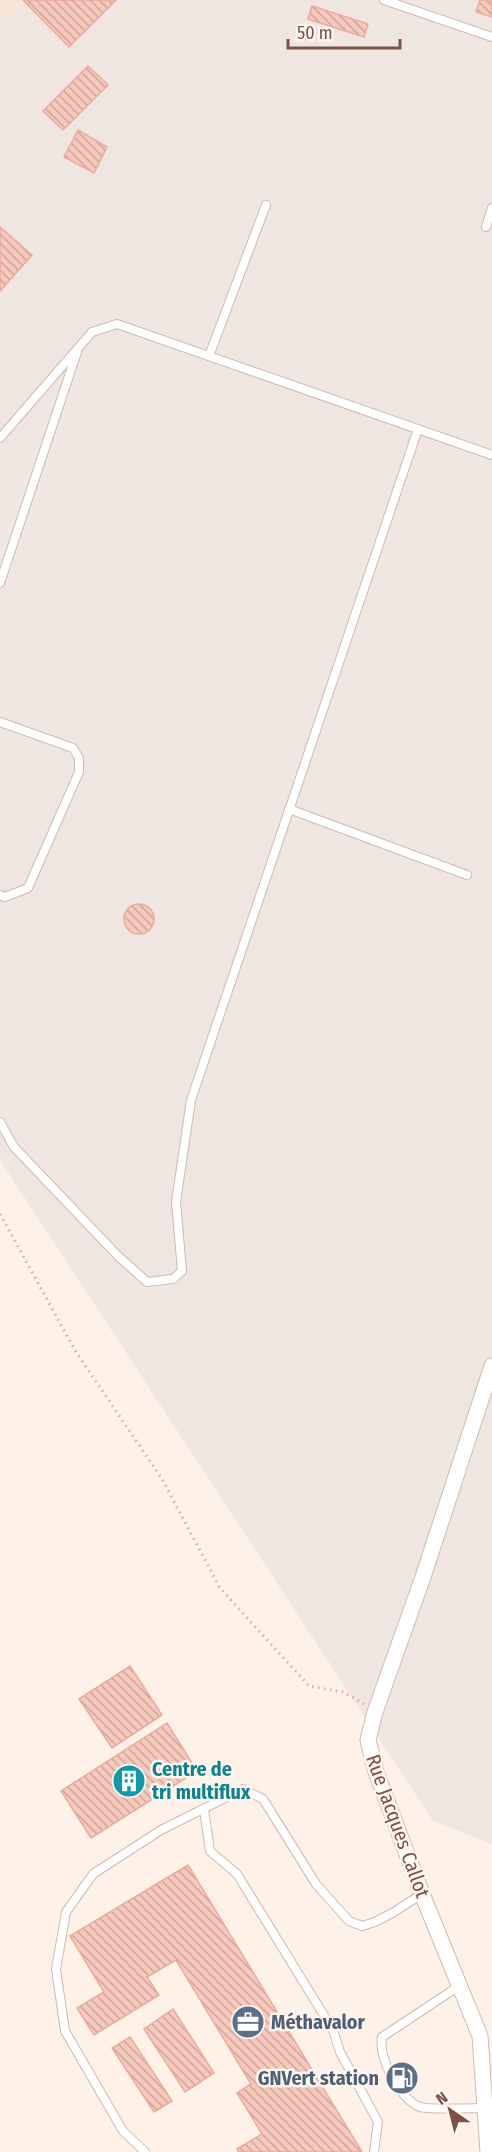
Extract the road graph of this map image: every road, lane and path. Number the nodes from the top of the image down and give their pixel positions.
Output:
1 (384, 0) edge
2 (492, 37) edge
3 (266, 205) dead end
4 (492, 208) edge
5 (486, 228) dead end
6 (79, 348) junction
7 (209, 356) junction
8 (417, 429) junction
9 (0, 438) edge
10 (492, 455) edge
11 (0, 584) edge
12 (0, 722) edge
13 (289, 810) junction
14 (467, 875) dead end
15 (0, 895) edge
16 (0, 1122) edge
17 (0, 1214) edge
18 (492, 1366) edge
19 (375, 1712) junction
20 (204, 1809) junction
21 (422, 1893) junction
22 (459, 1986) junction
23 (486, 2108) junction
24 (145, 2152) edge
25 (374, 2152) edge
26 (488, 2152) edge

1 - 2 lane
3 - 7 lane
4 - 5 lane
6 - 7 lane
6 - 9 lane
6 - 11 lane
7 - 8 lane
8 - 10 lane
8 - 13 lane
12 - 15 lane
13 - 14 lane
13 - 16 lane
17 - 19 path
18 - 19 street, Rue Jacques Callot
19 - 21 street, Rue Jacques Callot
20 - 21 lane
20 - 24 lane
20 - 25 lane
21 - 22 street, Rue Jacques Callot
22 - 23 street, Rue Jacques Callot
22 - 23 lane
23 - 26 street, Rue Jacques Callot

